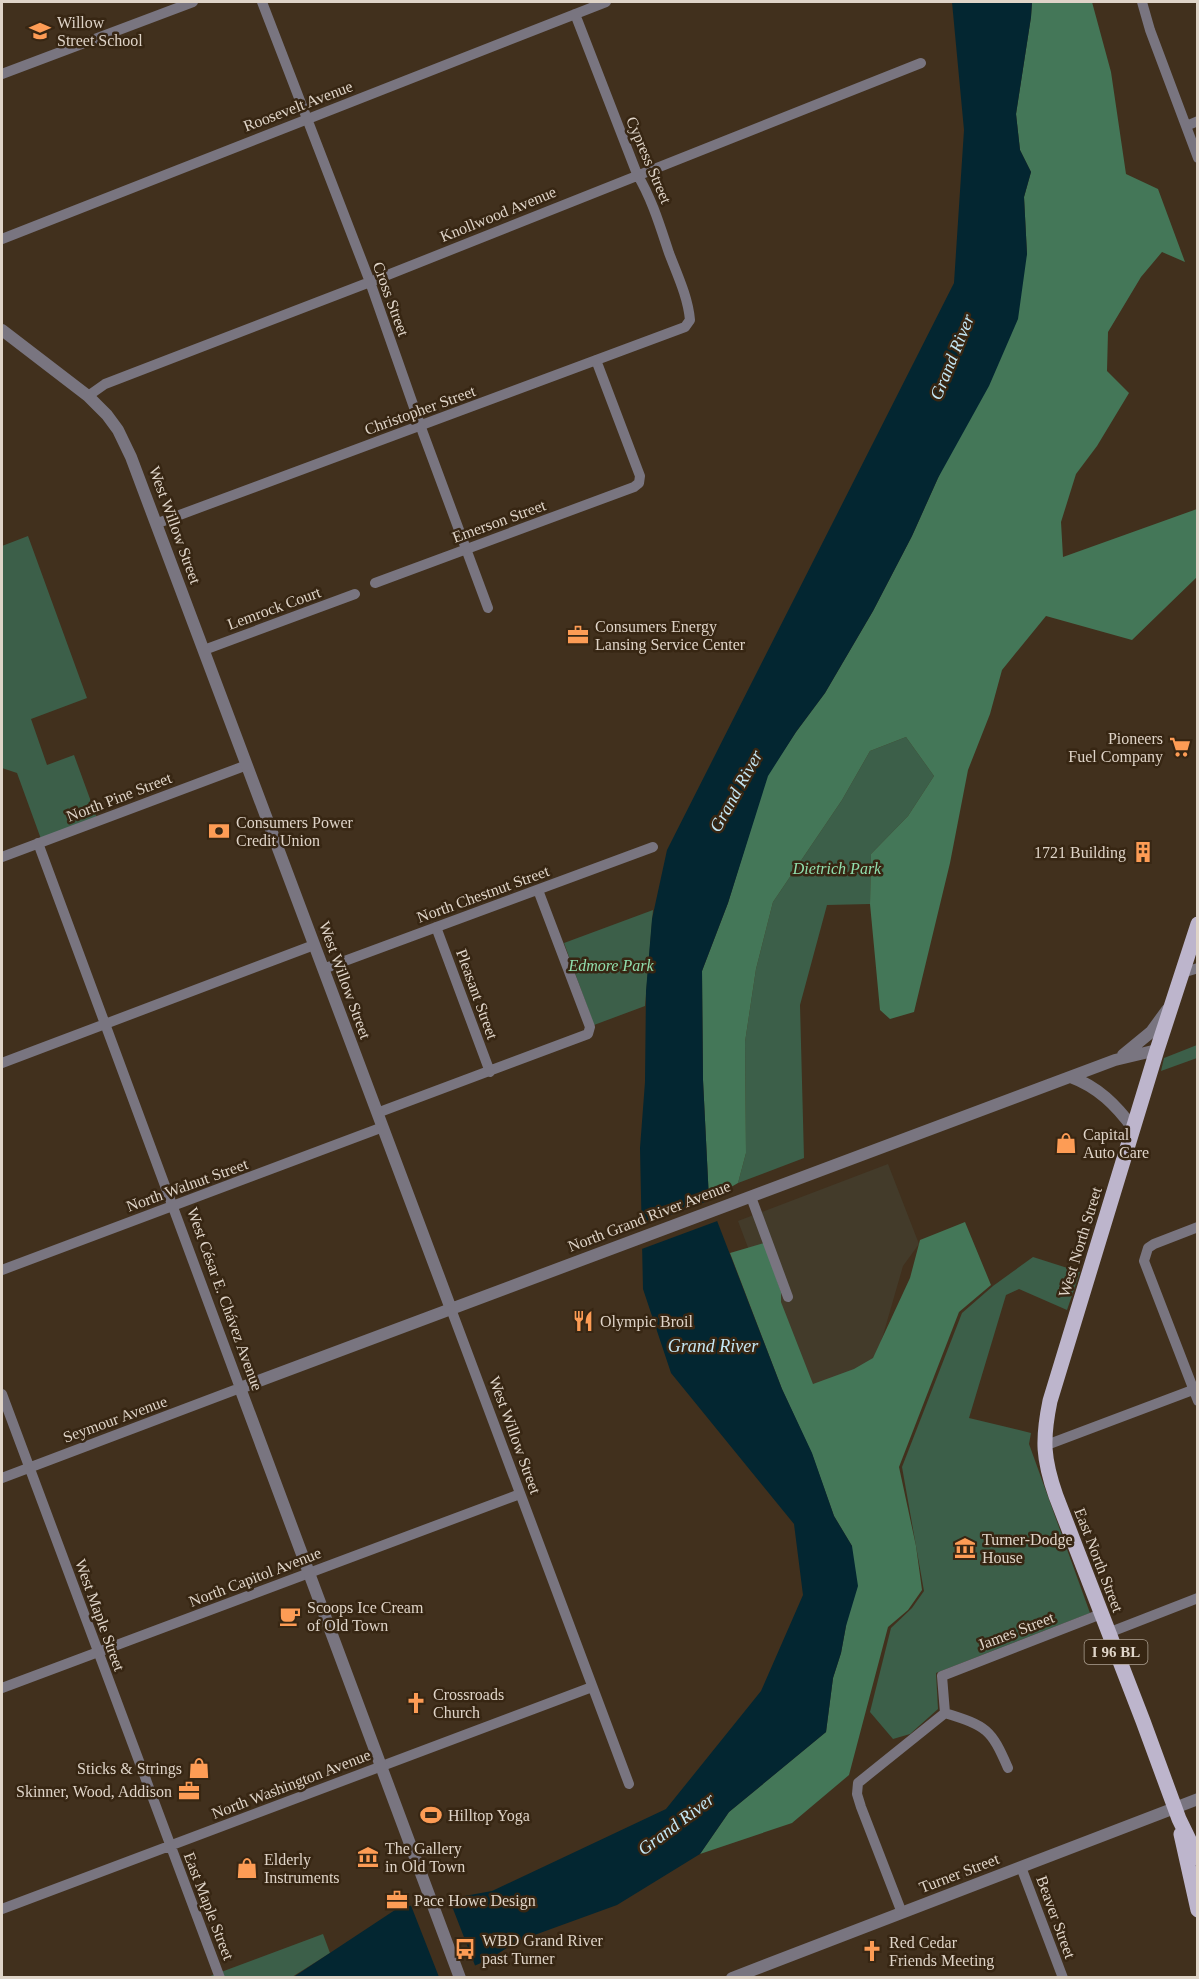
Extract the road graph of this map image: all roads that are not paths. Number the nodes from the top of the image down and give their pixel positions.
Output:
1 (190, 2) edge
2 (262, 2) edge
3 (606, 2) edge
4 (1142, 2) edge
5 (575, 14) junction
6 (921, 63) dead end
7 (2, 74) edge
8 (307, 119) junction
9 (1197, 121) edge
10 (1186, 126) junction
11 (1197, 158) edge
12 (637, 174) junction
13 (2, 239) edge
14 (370, 282) junction
15 (690, 320) joint
16 (2, 330) edge
17 (596, 360) junction
18 (87, 396) junction
19 (420, 426) junction
20 (158, 523) junction
21 (466, 549) junction
22 (375, 583) dead end
23 (355, 594) dead end
24 (488, 608) dead end
25 (204, 650) junction
26 (247, 765) junction
27 (38, 843) junction
28 (653, 847) dead end
29 (2, 857) edge
30 (538, 890) junction
31 (1197, 924) edge
32 (436, 927) junction
33 (314, 945) junction
34 (1197, 968) edge
35 (323, 969) junction
36 (1182, 973) junction
37 (1172, 1004) junction
38 (105, 1024) junction
39 (1156, 1050) junction
40 (1115, 1060) junction
41 (2, 1062) edge
42 (490, 1072) junction
43 (1071, 1077) junction
44 (377, 1113) junction
45 (382, 1127) junction
46 (1133, 1128) junction
47 (751, 1197) junction
48 (173, 1206) junction
49 (1197, 1227) edge
50 (2, 1270) edge
51 (788, 1297) dead end
52 (451, 1310) junction
53 (240, 1388) junction
54 (1195, 1389) edge
55 (2, 1394) edge
56 (1197, 1401) edge
57 (1044, 1446) junction
58 (29, 1467) junction
59 (2, 1478) edge
60 (520, 1494) junction
61 (309, 1574) junction
62 (1197, 1598) edge
63 (1101, 1614) junction
64 (1108, 1633) junction
65 (98, 1653) junction
66 (592, 1687) junction
67 (2, 1688) edge
68 (945, 1713) junction
69 (381, 1766) junction
70 (1008, 1768) dead end
71 (629, 1784) dead end
72 (1197, 1799) edge
73 (1177, 1814) junction
74 (170, 1845) junction
75 (1197, 1858) edge
76 (1021, 1867) junction
77 (2, 1909) edge
78 (1197, 1910) edge
79 (902, 1913) junction
80 (762, 1972) edge
81 (220, 1977) edge
82 (460, 1977) edge
83 (732, 1977) edge
84 (1062, 1977) edge

1 - 7 street
2 - 8 street, Cross Street
3 - 5 street, Roosevelt Avenue
4 - 10 street
5 - 8 street, Roosevelt Avenue
5 - 12 street, Cypress Street
6 - 12 street, Knollwood Avenue
8 - 13 street, Roosevelt Avenue
8 - 14 street, Cross Street
9 - 10 street
10 - 11 street
12 - 14 street, Knollwood Avenue
12 - 15 street, Cypress Street
14 - 18 street, Knollwood Avenue
14 - 19 street, Cross Street
15 - 17 street, Christopher Street
16 - 18 street, West Willow Street
17 - 19 street, Christopher Street
17 - 21 street, Emerson Street
18 - 20 street, West Willow Street
19 - 20 street, Christopher Street
19 - 21 street, Cross Street
20 - 25 street, West Willow Street
21 - 22 street, Emerson Street
21 - 24 street, Cross Street
23 - 25 street, Lemrock Court
25 - 26 street, West Willow Street
26 - 27 street, North Pine Street
26 - 33 street, West Willow Street
27 - 29 street, North Pine Street
27 - 38 street, West César E. Chávez Avenue
28 - 30 street, North Chestnut Street
30 - 32 street, North Chestnut Street
30 - 42 street
31 - 36 main road, I 96 BL
32 - 35 street, North Chestnut Street
32 - 42 street, Pleasant Street
33 - 35 street, West Willow Street
33 - 38 street
34 - 36 street
35 - 44 street, West Willow Street
36 - 37 main road, I 96 BL
37 - 39 main road, I 96 BL
37 - 40 street
38 - 41 street
38 - 48 street, West César E. Chávez Avenue
39 - 40 street, North Grand River Avenue
39 - 46 main road, West North Street / I 96 BL
40 - 43 street, North Grand River Avenue
42 - 44 street
43 - 46 street
43 - 47 street, North Grand River Avenue
44 - 45 street, West Willow Street
45 - 48 street, North Walnut Street
45 - 52 street, West Willow Street
46 - 57 main road, West North Street / I 96 BL
47 - 51 street
47 - 52 street, North Grand River Avenue
48 - 50 street, North Walnut Street
48 - 53 street, West César E. Chávez Avenue
49 - 54 street
52 - 53 street, North Grand River Avenue
52 - 60 street, West Willow Street
53 - 58 street, Seymour Avenue
53 - 61 street, West César E. Chávez Avenue
54 - 56 street
54 - 57 street
55 - 58 street, West Maple Street
57 - 63 main road, East North Street / I 96 BL
58 - 59 street, Seymour Avenue
58 - 65 street, West Maple Street
60 - 61 street, North Capitol Avenue
60 - 66 street, West Willow Street
61 - 65 street, North Capitol Avenue
61 - 69 street, West César E. Chávez Avenue
62 - 64 street
63 - 64 main road, East North Street / I 96 BL
63 - 68 street, James Street
64 - 73 main road, East North Street / I 96 BL
65 - 67 street, North Capitol Avenue
65 - 74 street, West Maple Street
66 - 69 street, North Washington Avenue
66 - 71 street, West Willow Street
68 - 70 street
68 - 79 street
69 - 74 street, North Washington Avenue
69 - 82 street, West César E. Chávez Avenue
72 - 73 street, Turner Street
73 - 75 main road, East North Street / I 96 BL
73 - 76 street, Turner Street
73 - 78 main road, East North Street / I 96 BL
74 - 77 street, North Washington Avenue
74 - 81 street, East Maple Street
76 - 79 street, Turner Street
76 - 84 street, Beaver Street
79 - 80 street, Turner Street
80 - 83 street, Turner Street

